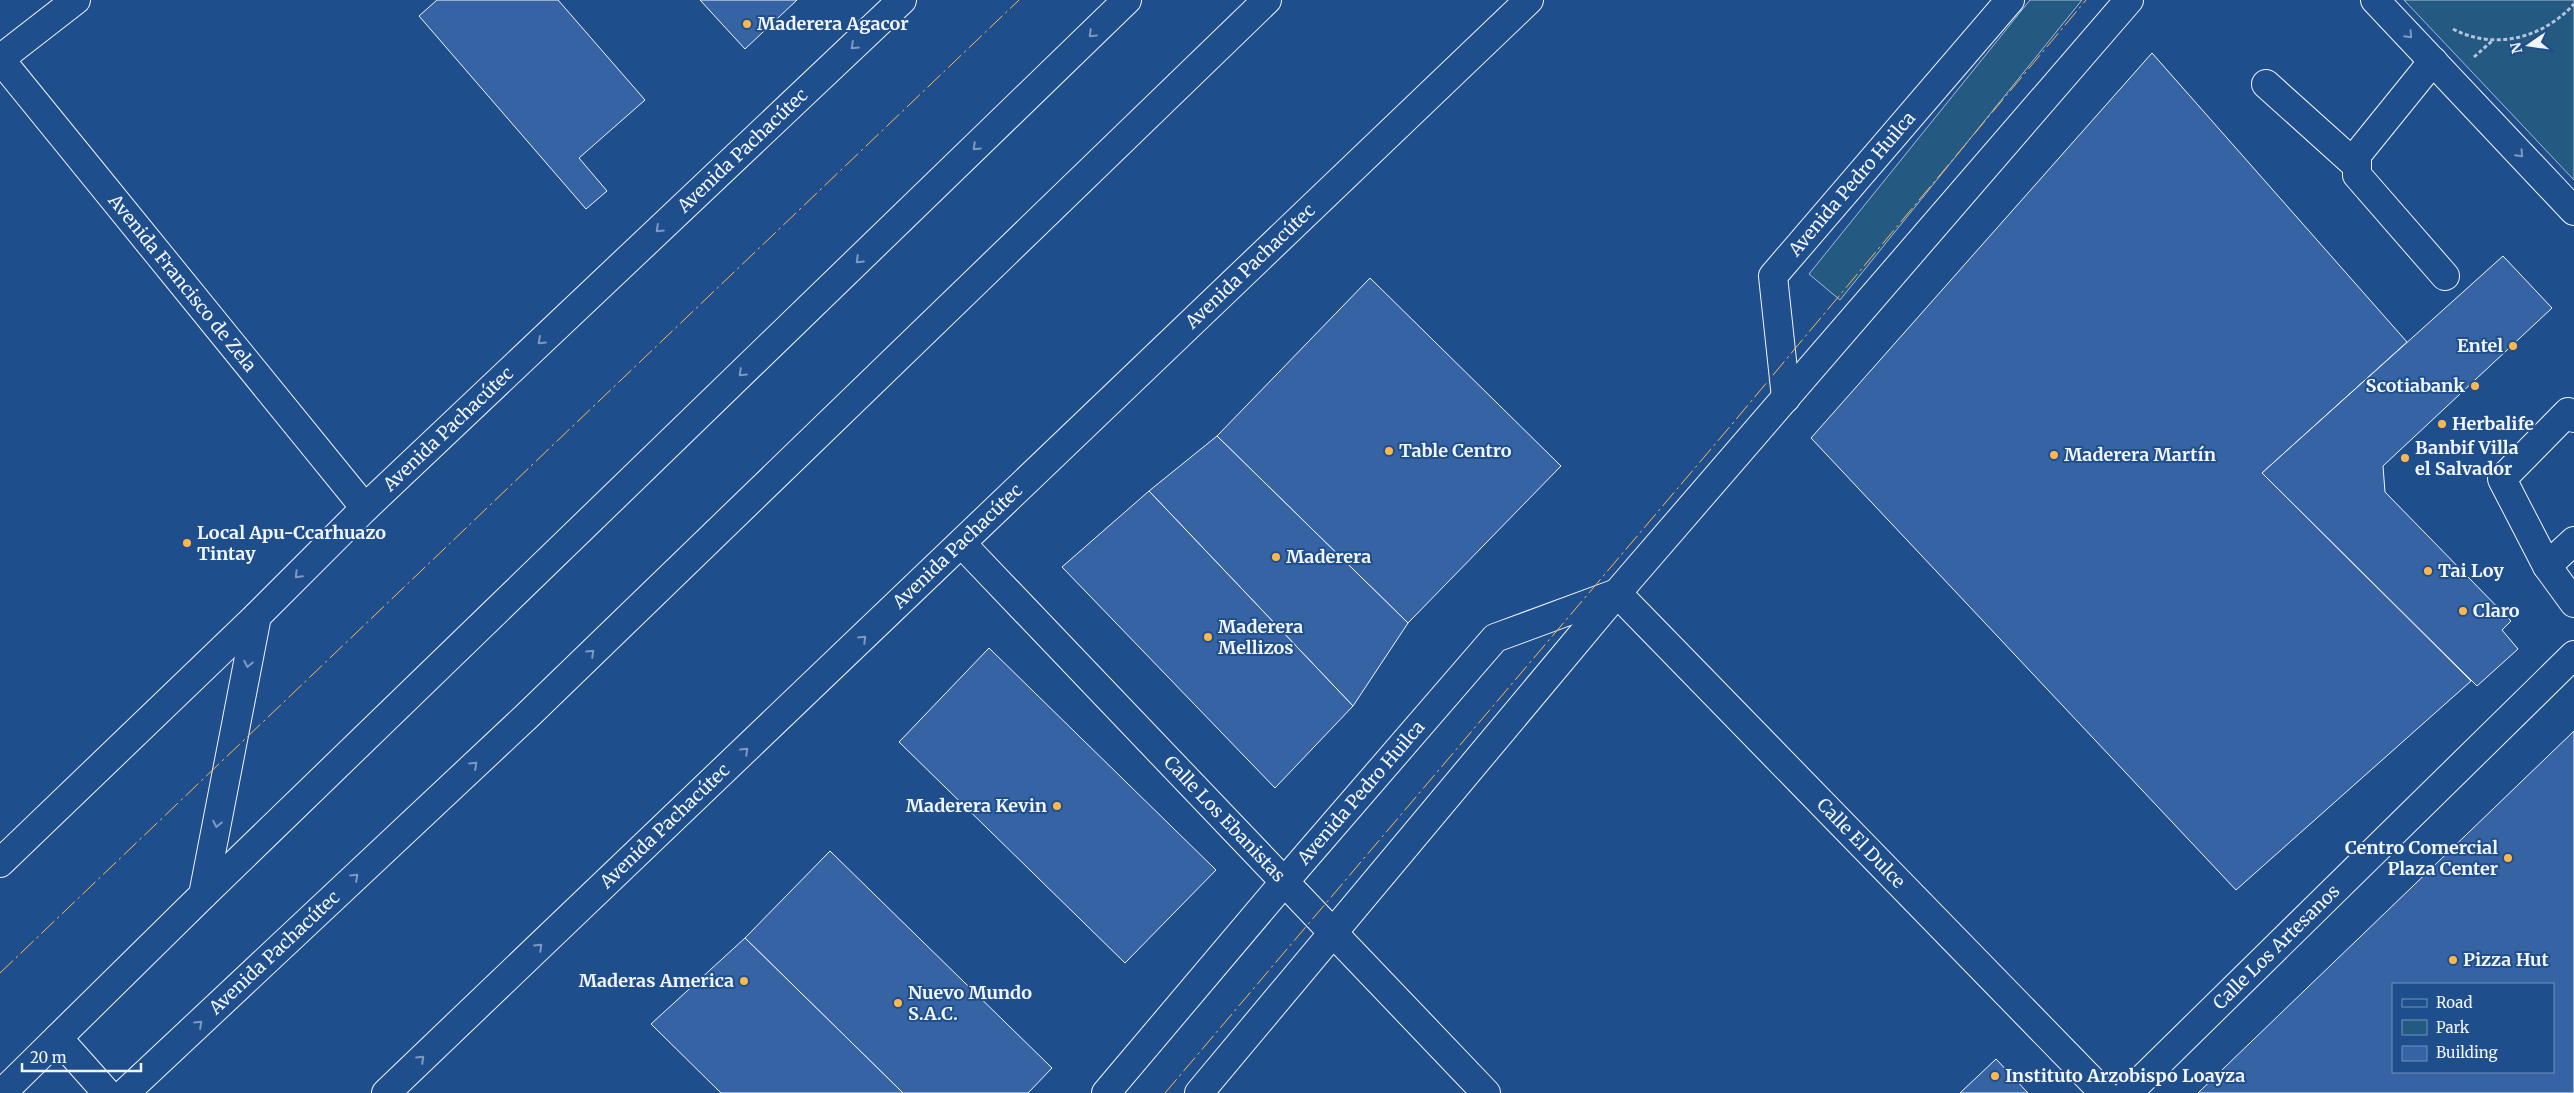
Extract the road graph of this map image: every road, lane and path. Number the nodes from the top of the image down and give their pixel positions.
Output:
1 (76, 0) edge
2 (902, 0) edge
3 (1127, 0) edge
4 (1267, 0) edge
5 (1529, 0) edge
6 (2010, 0) edge
7 (2129, 0) edge
8 (2375, 0) edge
9 (2574, 4) edge
10 (2450, 28) dead end
11 (0, 59) edge
12 (2434, 62) junction
13 (2266, 84) dead end
14 (2356, 165) junction
15 (2574, 211) edge
16 (2445, 276) dead end
17 (1786, 398) junction
18 (2574, 418) edge
19 (365, 508) junction
20 (2574, 541) edge
21 (962, 544) junction
22 (2547, 566) junction
23 (1617, 593) junction
24 (2574, 603) edge
25 (257, 616) junction
26 (2574, 655) edge
27 (0, 863) edge
28 (1285, 881) junction
29 (204, 895) junction
30 (1334, 932) junction
31 (58, 1038) junction
32 (2, 1093) edge
33 (107, 1093) edge
34 (125, 1093) edge
35 (386, 1093) edge
36 (1106, 1093) edge
37 (1198, 1093) edge
38 (1486, 1093) edge
39 (2104, 1093) edge
40 (2128, 1093) edge

1 - 11 street
2 -> 19 street, Avenida Pachacútec
3 -> 29 street
34 -> 4 street, Avenida Pachacútec
5 - 21 street, Avenida Pachacútec
6 - 17 street, Avenida Pedro Huilca
7 - 17 street
8 -> 12 street
9 - 10 path
11 - 19 street, Avenida Francisco de Zela
12 - 14 street
12 -> 15 street
13 - 14 street
14 - 16 street
17 - 23 street
18 - 22 street
19 -> 25 street, Avenida Pachacútec
20 - 22 street
21 - 28 street, Calle Los Ebanistas
35 -> 21 street, Avenida Pachacútec
22 - 24 street
23 - 28 street, Avenida Pedro Huilca
23 - 30 street
23 - 39 street, Calle El Dulce
25 - 27 street, Avenida Pachacútec
25 -> 29 street
26 - 40 street, Calle Los Artesanos
28 - 30 street, Calle Los Ebanistas
28 - 36 street, Avenida Pedro Huilca
29 - 31 street
30 - 37 street
30 - 38 street, Calle Los Ebanistas
31 - 32 street
31 - 33 street

